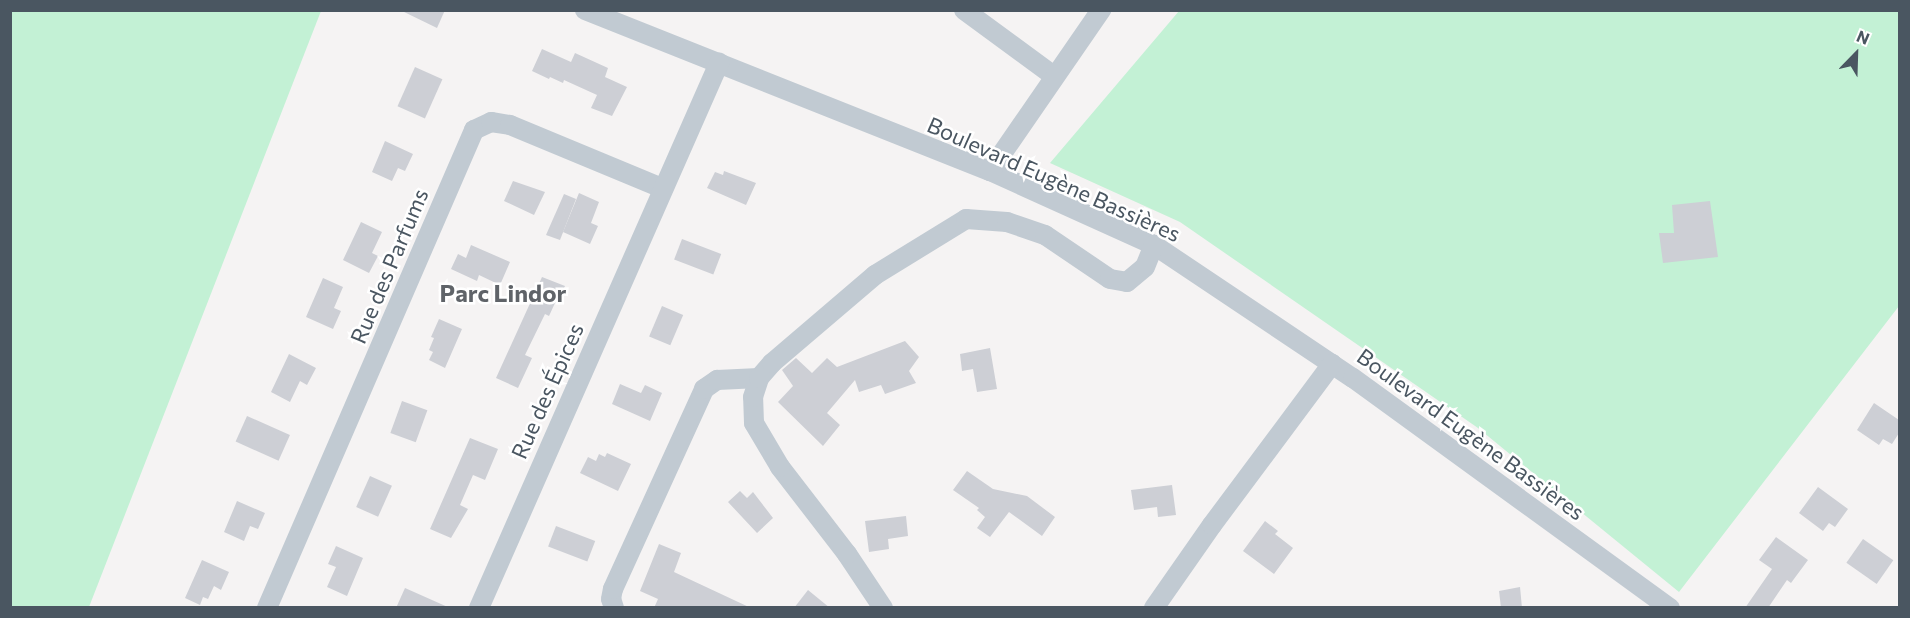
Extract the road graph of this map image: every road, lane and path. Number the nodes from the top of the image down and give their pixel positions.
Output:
1 (585, 10) edge
2 (964, 10) edge
3 (1101, 10) edge
4 (719, 63) junction
5 (1054, 76) junction
6 (990, 171) junction
7 (662, 188) junction
8 (1154, 245) junction
9 (1332, 364) junction
10 (759, 378) junction
11 (267, 608) edge
12 (479, 608) edge
13 (614, 608) edge
14 (883, 608) edge
15 (1154, 608) edge
16 (1670, 608) edge

1 - 4 street, Boulevard Eugène Bassières
2 - 5 street
3 - 5 street
4 - 6 street, Boulevard Eugène Bassières
4 - 7 street, Rue des Épices
5 - 6 street
6 - 8 street, Boulevard Eugène Bassières
7 - 11 street, Rue des Parfums
7 - 12 street, Rue des Épices
8 - 9 street, Boulevard Eugène Bassières
8 - 10 street
9 - 15 street
9 - 16 street, Boulevard Eugène Bassières
10 - 13 street
10 - 14 street

